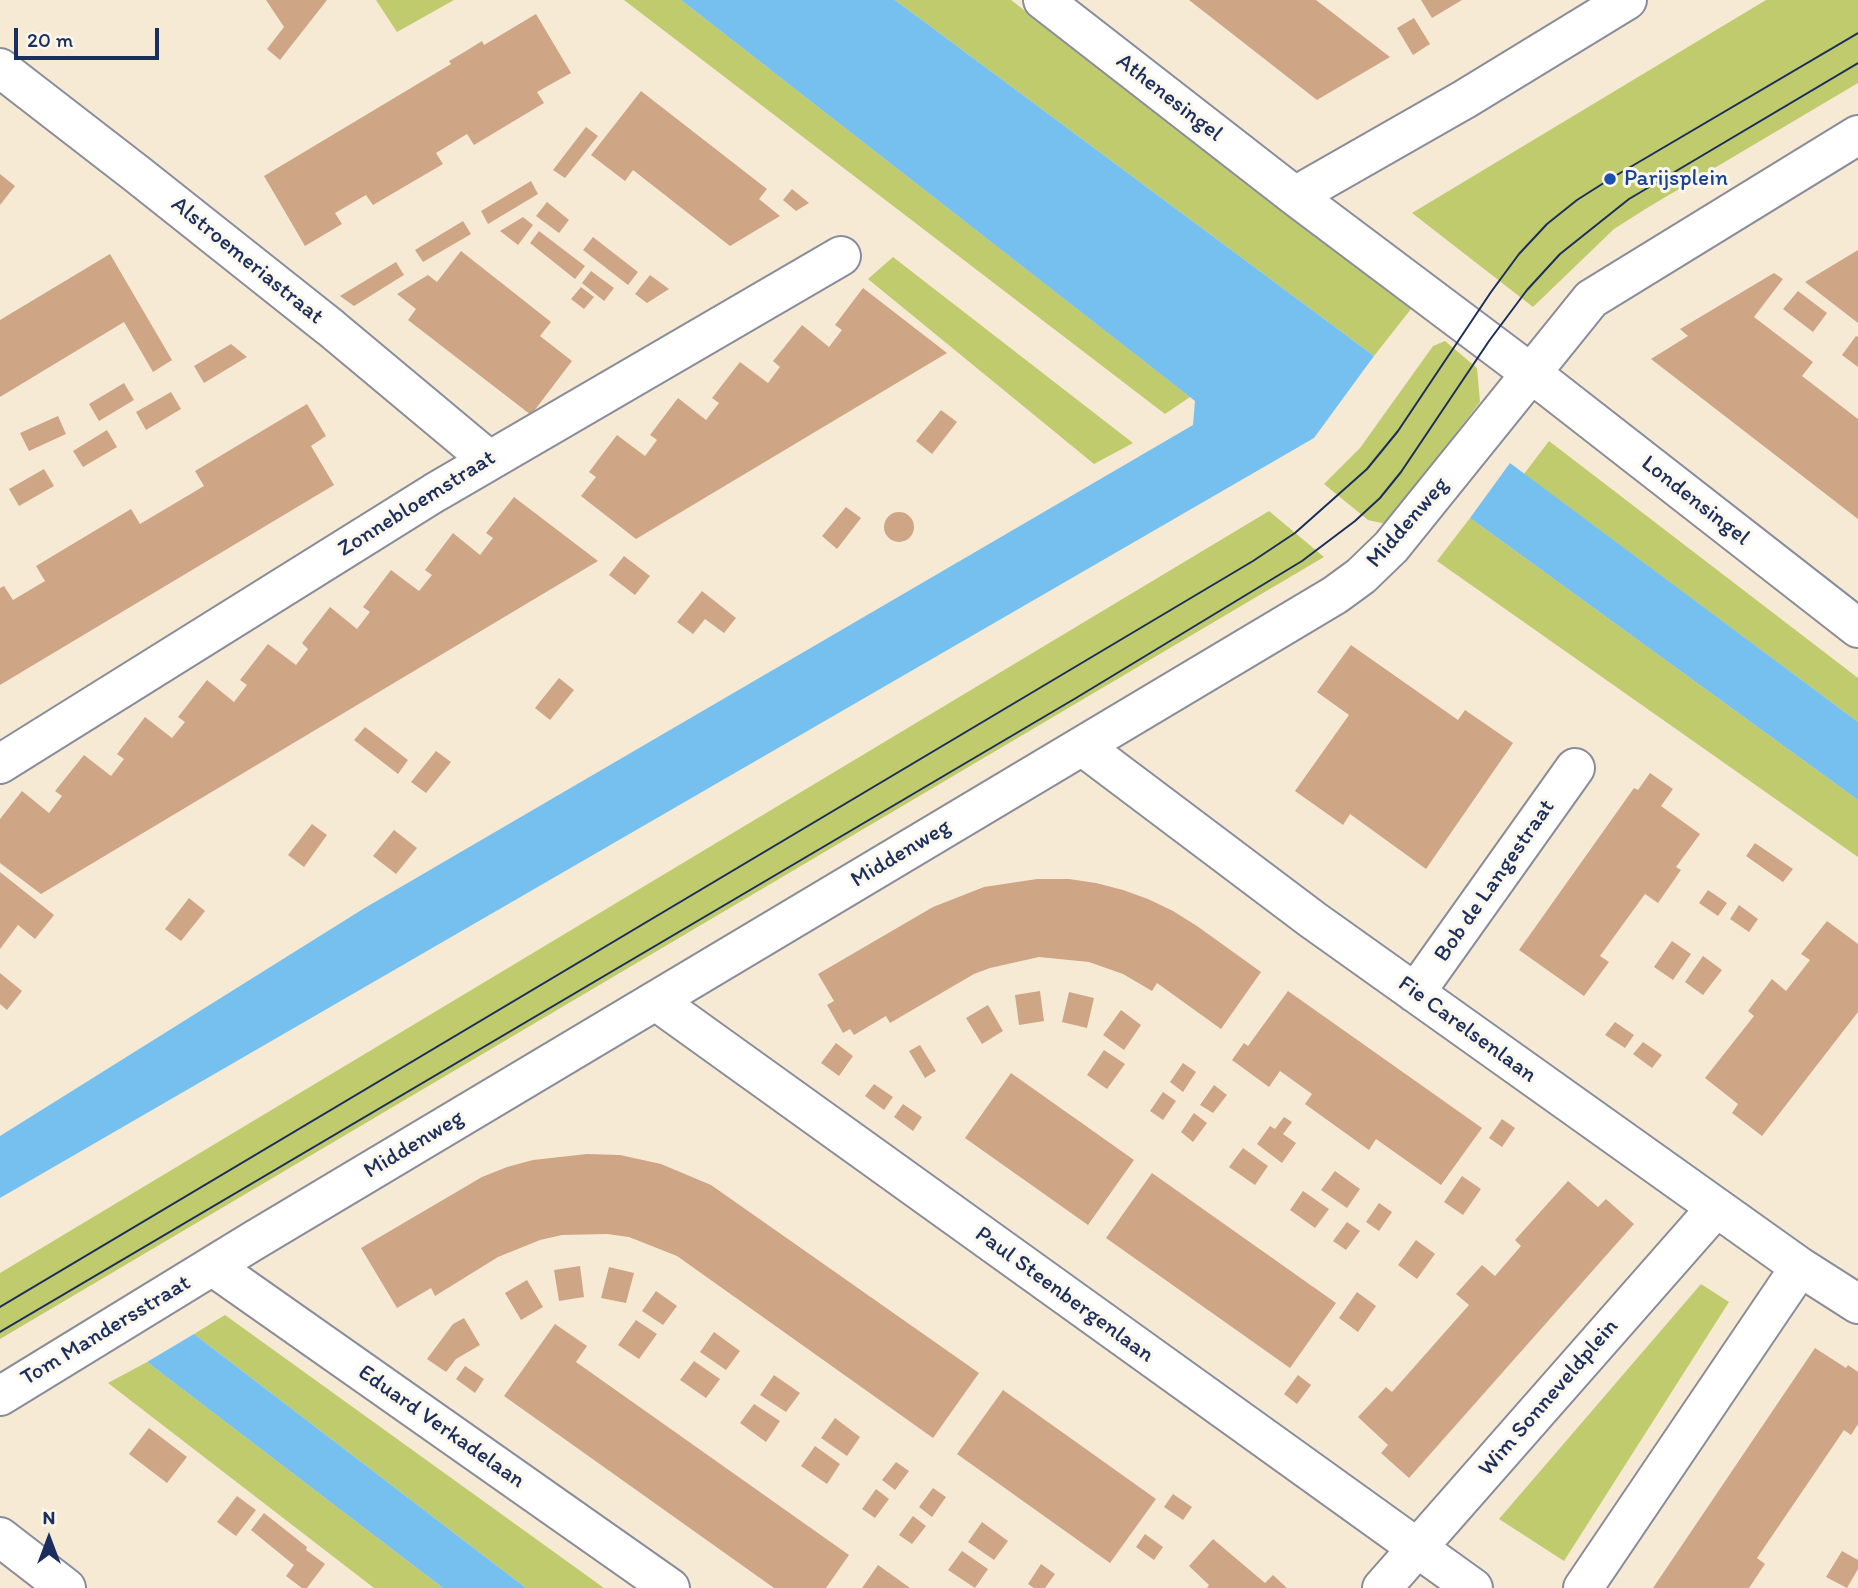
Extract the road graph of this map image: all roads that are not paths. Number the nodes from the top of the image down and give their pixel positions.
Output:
1 (1043, 0) edge
2 (1627, 0) edge
3 (0, 68) edge
4 (1858, 135) edge
5 (1295, 196) junction
6 (841, 256) dead end
7 (1532, 374) junction
8 (489, 460) junction
9 (1858, 628) edge
10 (1082, 746) junction
11 (0, 764) edge
12 (1575, 768) dead end
13 (1415, 993) junction
14 (656, 1001) junction
15 (1716, 1208) junction
16 (212, 1266) junction
17 (1800, 1267) junction
18 (1858, 1304) edge
19 (0, 1396) edge
20 (0, 1537) edge
21 (1417, 1547) junction
22 (66, 1588) edge
23 (670, 1588) edge
24 (1382, 1588) edge
25 (1472, 1588) edge
26 (1583, 1588) edge

1 - 5 street, Athenesingel
2 - 5 street
3 - 8 street, Alstroemeriastraat
4 - 7 street, Middenweg
5 - 7 street
6 - 8 street, Zonnebloemstraat
7 - 9 street, Londensingel
7 - 10 street, Middenweg
8 - 11 street, Zonnebloemstraat
10 - 13 street, Fie Carelsenlaan
10 - 14 street, Middenweg
12 - 13 street, Bob de Langestraat
13 - 15 street, Fie Carelsenlaan
14 - 16 street, Middenweg
14 - 21 street, Paul Steenbergenlaan
15 - 17 street, Fie Carelsenlaan
15 - 21 street, Wim Sonneveldplein
16 - 19 street, Tom Mandersstraat
16 - 23 street, Eduard Verkadelaan
17 - 18 street, Fie Carelsenlaan
17 - 26 street
20 - 22 street
21 - 24 street, Wim Sonneveldplein
21 - 25 street, Paul Steenbergenlaan

